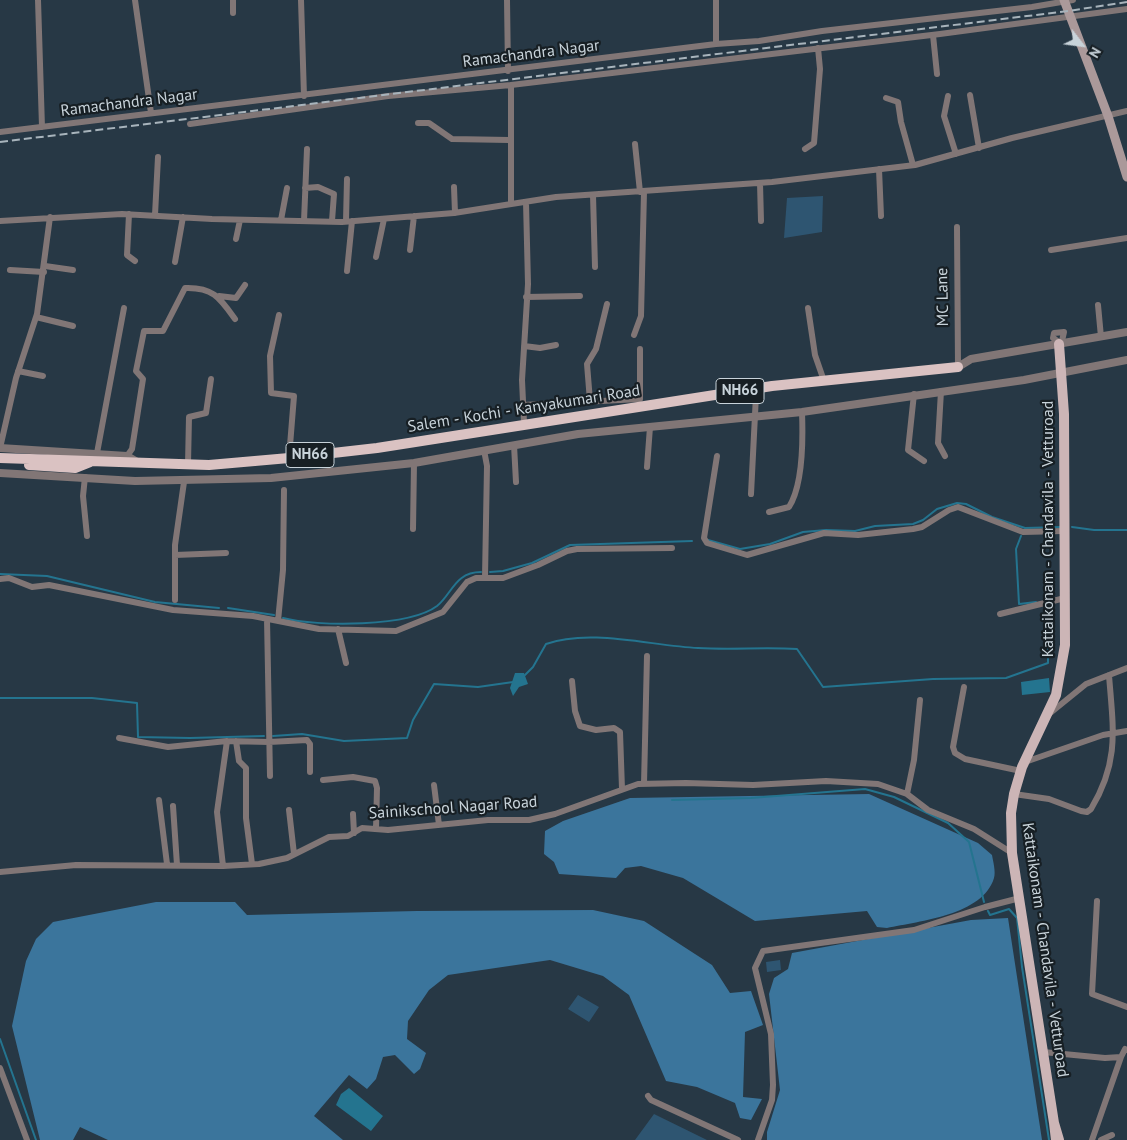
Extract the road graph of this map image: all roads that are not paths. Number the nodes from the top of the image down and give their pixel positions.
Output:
1 (38, 0) edge
2 (135, 0) edge
3 (233, 0) edge
4 (301, 0) edge
5 (506, 0) edge
6 (716, 0) edge
7 (1067, 1) edge
8 (1127, 9) edge
9 (233, 13) dead end
10 (1069, 15) junction
11 (932, 35) junction
12 (716, 44) junction
13 (818, 48) junction
14 (508, 71) junction
15 (937, 74) dead end
16 (511, 85) junction
17 (970, 95) dead end
18 (304, 96) junction
19 (948, 96) dead end
20 (886, 98) dead end
21 (1127, 112) edge
22 (151, 113) junction
23 (1108, 116) junction
24 (418, 123) dead end
25 (190, 124) dead end
26 (42, 127) junction
27 (0, 132) edge
28 (510, 140) junction
29 (635, 144) dead end
30 (979, 148) junction
31 (307, 149) dead end
32 (805, 149) dead end
33 (956, 154) junction
34 (158, 157) dead end
35 (913, 165) junction
36 (879, 169) junction
37 (1127, 177) edge
38 (347, 179) dead end
39 (760, 183) junction
40 (454, 187) dead end
41 (287, 188) dead end
42 (305, 188) junction
43 (642, 192) junction
44 (592, 195) junction
45 (526, 202) junction
46 (511, 204) junction
47 (455, 213) junction
48 (129, 214) junction
49 (155, 215) junction
50 (414, 216) junction
51 (881, 216) dead end
52 (50, 217) junction
53 (183, 217) junction
54 (384, 218) junction
55 (240, 220) junction
56 (281, 220) junction
57 (0, 221) edge
58 (304, 221) junction
59 (332, 221) junction
60 (349, 221) junction
61 (761, 221) dead end
62 (956, 227) dead end
63 (1127, 238) edge
64 (236, 239) dead end
65 (410, 250) dead end
66 (1051, 250) dead end
67 (376, 257) dead end
68 (135, 261) dead end
69 (175, 262) dead end
70 (595, 266) dead end
71 (44, 269) junction
72 (10, 270) dead end
73 (72, 270) dead end
74 (347, 271) dead end
75 (245, 285) dead end
76 (219, 296) junction
77 (580, 296) dead end
78 (526, 297) junction
79 (606, 304) dead end
80 (1098, 304) dead end
81 (124, 308) dead end
82 (808, 308) dead end
83 (279, 315) dead end
84 (36, 317) junction
85 (235, 319) dead end
86 (73, 326) dead end
87 (1127, 332) edge
88 (634, 335) dead end
89 (1101, 337) junction
90 (1059, 343) junction
91 (556, 344) dead end
92 (524, 346) junction
93 (640, 349) dead end
94 (1127, 360) edge
95 (958, 367) junction
96 (18, 371) junction
97 (1062, 372) junction
98 (43, 376) dead end
99 (211, 380) dead end
100 (824, 381) junction
101 (941, 391) junction
102 (914, 394) junction
103 (756, 395) dead end
104 (590, 401) junction
105 (523, 405) junction
106 (802, 412) junction
107 (755, 416) junction
108 (524, 424) junction
109 (650, 427) junction
110 (514, 445) junction
111 (0, 448) edge
112 (484, 450) junction
113 (127, 456) junction
114 (717, 456) dead end
115 (945, 456) dead end
116 (96, 457) junction
117 (0, 458) edge
118 (289, 458) junction
119 (924, 461) dead end
120 (137, 462) junction
121 (414, 463) junction
122 (0, 464) edge
123 (188, 464) junction
124 (647, 467) dead end
125 (0, 473) edge
126 (84, 477) junction
127 (184, 482) junction
128 (516, 482) dead end
129 (284, 490) dead end
130 (751, 494) dead end
131 (769, 512) dead end
132 (413, 529) dead end
133 (1063, 531) junction
134 (87, 536) dead end
135 (672, 548) dead end
136 (226, 553) dead end
137 (175, 555) junction
138 (485, 576) junction
139 (0, 578) edge
140 (1065, 598) junction
141 (175, 600) dead end
142 (1000, 614) dead end
143 (267, 619) junction
144 (278, 621) junction
145 (338, 629) junction
146 (647, 656) dead end
147 (346, 663) dead end
148 (1127, 668) edge
149 (1109, 675) junction
150 (572, 681) dead end
151 (964, 687) dead end
152 (920, 700) dead end
153 (1048, 715) junction
154 (1127, 731) edge
155 (1113, 733) junction
156 (119, 738) dead end
157 (227, 741) junction
158 (236, 741) junction
159 (269, 742) junction
160 (1023, 766) junction
161 (310, 772) dead end
162 (270, 776) dead end
163 (323, 780) dead end
164 (644, 784) junction
165 (434, 785) dead end
166 (622, 789) junction
167 (907, 794) junction
168 (1014, 794) junction
169 (159, 800) dead end
170 (173, 806) dead end
171 (289, 810) dead end
172 (354, 814) dead end
173 (438, 825) junction
174 (376, 829) junction
175 (354, 833) junction
176 (1012, 853) junction
177 (294, 854) junction
178 (166, 864) junction
179 (252, 864) junction
180 (177, 865) junction
181 (223, 866) junction
182 (0, 872) edge
183 (1020, 898) junction
184 (1097, 901) dead end
185 (1127, 1007) edge
186 (1126, 1048) edge
187 (1043, 1052) junction
188 (1121, 1057) junction
189 (0, 1068) edge
190 (648, 1096) dead end
191 (1054, 1123) junction
192 (1112, 1135) dead end
193 (27, 1140) edge
194 (738, 1140) edge
195 (758, 1140) edge
196 (1056, 1140) edge
197 (1060, 1140) edge
198 (1092, 1140) edge
199 (1101, 1140) edge

1 - 26 street
2 - 22 street
3 - 9 street
4 - 18 street
5 - 14 street
6 - 12 street
7 - 10 main road
7 - 12 street, Ramachandra Nagar
8 - 10 street
10 - 11 street
10 - 23 main road
11 - 13 street
11 - 15 street
12 - 14 street, Ramachandra Nagar
13 - 16 street
13 - 32 street
14 - 18 street, Ramachandra Nagar
16 - 25 street
16 - 28 street
17 - 30 street
18 - 22 street, Ramachandra Nagar
19 - 33 street
20 - 35 street
21 - 23 street
22 - 26 street, Ramachandra Nagar
23 - 30 street
23 - 37 main road
24 - 28 street
26 - 27 street, Ramachandra Nagar
28 - 46 street
29 - 43 street
30 - 33 street
31 - 42 street
33 - 35 street
34 - 49 street
35 - 36 street
36 - 39 street
36 - 51 street
38 - 60 street
39 - 43 street
39 - 61 street
40 - 47 street
41 - 56 street
42 - 58 street
42 - 59 street
43 - 44 street
43 - 88 street
44 - 45 street
44 - 70 street
45 - 46 street
45 - 78 street
46 - 47 street
47 - 50 street
48 - 49 street
48 - 52 street
48 - 68 street
49 - 53 street
50 - 54 street
50 - 65 street
52 - 57 street
52 - 71 street
53 - 55 street
53 - 69 street
54 - 60 street
54 - 67 street
55 - 56 street
55 - 64 street
56 - 58 street
58 - 59 street
59 - 60 street
60 - 74 street
62 - 95 street, MC Lane
63 - 66 street
71 - 72 street
71 - 73 street
71 - 84 street
75 - 76 street
76 - 85 street
76 - 113 street
77 - 78 street
78 - 92 street
79 - 104 street
80 - 89 street
81 - 116 street
82 - 100 street
83 - 118 street
84 - 86 street
84 - 96 street
87 - 89 street
89 - 90 street
90 - 95 street
90 - 97 main road, Kattaikonam - Chandavila - Vetturoad
91 - 92 street
92 - 105 street
93 - 104 street
94 - 97 street
95 - 100 highway, Salem - Kochi - Kanyakumari Road / NH66
96 - 98 street
96 - 111 street
97 - 101 street
97 - 133 main road, Kattaikonam - Chandavila - Vetturoad
99 - 123 street
100 - 108 highway, Salem - Kochi - Kanyakumari Road / NH66
101 - 102 street
101 - 115 street
102 - 106 street
102 - 119 street
103 - 107 street
104 - 105 street
105 - 108 street
106 - 107 street
106 - 131 street
107 - 109 street
107 - 130 street
108 - 118 highway, Salem - Kochi - Kanyakumari Road / NH66
109 - 110 street
109 - 124 street
110 - 112 street
110 - 128 street
111 - 116 street
112 - 121 street
112 - 138 street
113 - 116 street
113 - 120 street
114 - 133 street
116 - 117 highway, Salem - Kochi - Kanyakumari Road / NH66
116 - 120 highway, Salem - Kochi - Kanyakumari Road / NH66
116 - 122 highway, Salem - Kochi - Kanyakumari Road / NH66
118 - 123 highway, Salem - Kochi - Kanyakumari Road / NH66
120 - 123 highway, Salem - Kochi - Kanyakumari Road / NH66
121 - 127 street
121 - 132 street
125 - 126 street
126 - 127 street
126 - 134 street
127 - 137 street
129 - 144 street
133 - 140 main road, Kattaikonam - Chandavila - Vetturoad
135 - 138 street
136 - 137 street
137 - 141 street
138 - 145 street
139 - 143 street
140 - 142 street
140 - 153 main road, Kattaikonam - Chandavila - Vetturoad
143 - 144 street
143 - 159 street
144 - 145 street
145 - 147 street
146 - 164 street
148 - 149 street
149 - 153 street
149 - 155 street
150 - 166 street
151 - 160 street
152 - 167 street
153 - 160 main road, Kattaikonam - Chandavila - Vetturoad
154 - 155 street
155 - 160 street
155 - 168 street
156 - 157 street
157 - 158 street
157 - 181 street
158 - 159 street
158 - 179 street
159 - 161 street
159 - 162 street
160 - 168 main road, Kattaikonam - Chandavila - Vetturoad
163 - 174 street
164 - 166 street, Sainikschool Nagar Road
164 - 167 street, Sainikschool Nagar Road
165 - 173 street
166 - 173 street, Sainikschool Nagar Road
167 - 176 street, Sainikschool Nagar Road
168 - 176 main road, Kattaikonam - Chandavila - Vetturoad
169 - 178 street
170 - 180 street
171 - 177 street
172 - 175 street
173 - 174 street, Sainikschool Nagar Road
174 - 175 street, Sainikschool Nagar Road
175 - 177 street, Sainikschool Nagar Road
176 - 183 main road, Kattaikonam - Chandavila - Vetturoad
177 - 179 street, Sainikschool Nagar Road
178 - 180 street, Sainikschool Nagar Road
178 - 182 street, Sainikschool Nagar Road
179 - 181 street, Sainikschool Nagar Road
180 - 181 street, Sainikschool Nagar Road
183 - 187 main road, Kattaikonam - Chandavila - Vetturoad
183 - 195 street
184 - 185 street
186 - 188 street
187 - 188 street
187 - 191 main road, Kattaikonam - Chandavila - Vetturoad
188 - 198 street
189 - 193 street
190 - 194 street
191 - 196 main road, Kattaikonam - Chandavila - Vetturoad
191 - 197 main road, Kattaikonam - Chandavila - Vetturoad
192 - 199 street

